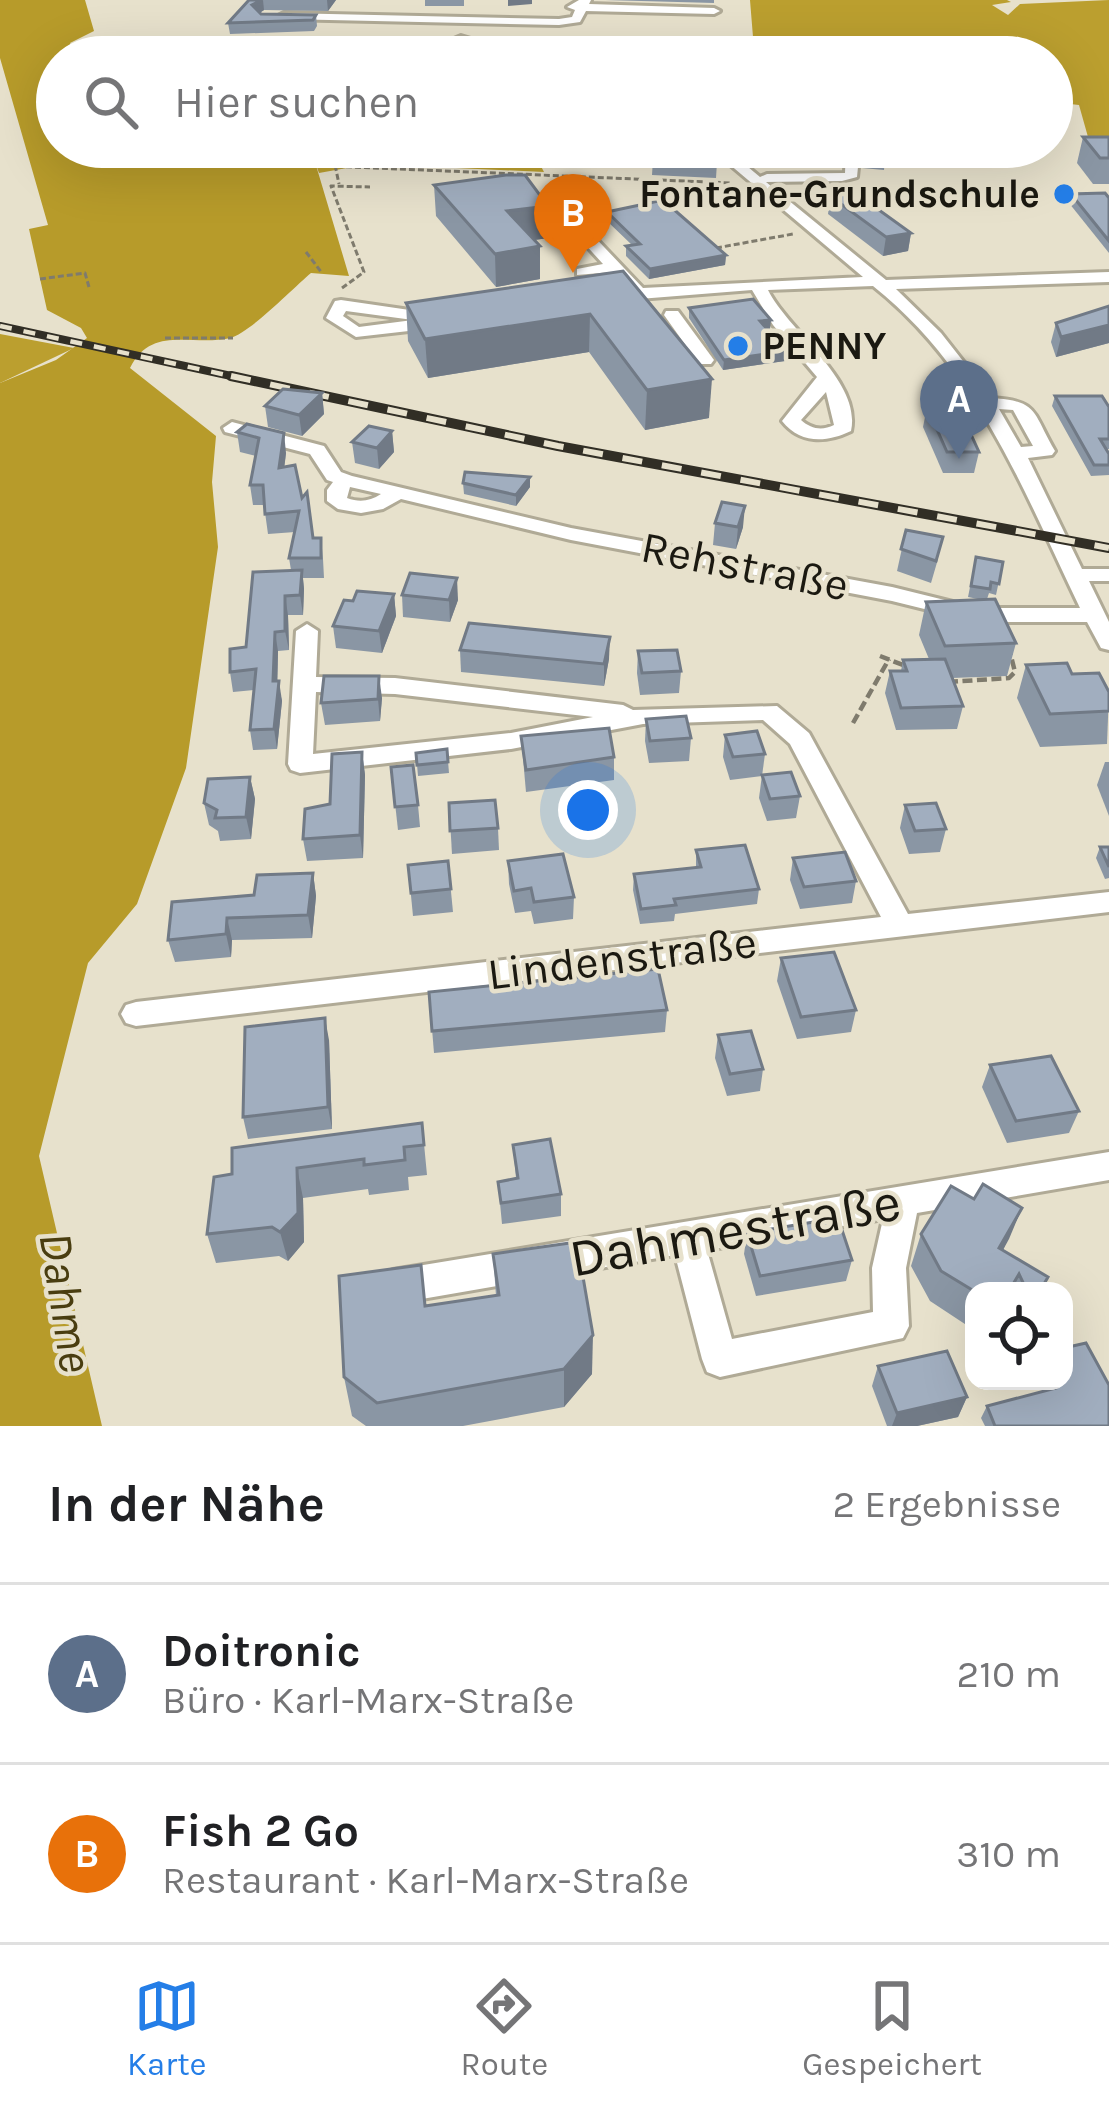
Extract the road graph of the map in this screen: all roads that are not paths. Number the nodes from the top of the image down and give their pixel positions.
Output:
1 (584, 4) edge
2 (714, 11) dead end
3 (271, 16) edge
4 (571, 21) junction
5 (589, 36) edge
6 (740, 168) edge
7 (849, 168) edge
8 (754, 180) junction
9 (825, 192) dead end
10 (578, 228) junction
11 (615, 266) junction
12 (584, 272) edge
13 (1106, 280) edge
14 (877, 283) junction
15 (759, 287) junction
16 (639, 292) junction
17 (602, 298) edge
18 (672, 315) dead end
19 (450, 320) joint
20 (705, 360) dead end
21 (824, 379) dead end
22 (985, 403) junction
23 (232, 428) dead end
24 (1012, 454) junction
25 (1073, 574) junction
26 (1109, 575) edge
27 (1094, 615) junction
28 (308, 631) dead end
29 (1109, 644) edge
30 (302, 684) junction
31 (510, 698) junction
32 (643, 716) junction
33 (511, 741) junction
34 (1109, 902) edge
35 (900, 926) junction
36 (136, 1014) dead end
37 (1109, 1166) edge
38 (903, 1202) junction
39 (687, 1240) junction
40 (361, 1292) edge

1 - 2 street
1 - 4 street
1 - 4 street
3 - 4 street
4 - 5 street
6 - 8 street
7 - 8 street
8 - 9 street
8 - 14 street
10 - 10 street
10 - 11 street
11 - 12 street
11 - 16 street
13 - 14 street
14 - 15 street
14 - 22 street
15 - 16 street
15 - 21 street
16 - 17 street
18 - 20 street
19 - 19 street
22 - 24 street
22 - 24 street
23 - 27 street, Rehstraße
24 - 25 street
25 - 26 street
25 - 27 street
27 - 29 street
28 - 30 street
30 - 31 street
30 - 33 street
31 - 32 street
31 - 33 street
32 - 33 street
32 - 35 street
34 - 35 street, Lindenstraße
35 - 36 street, Lindenstraße
37 - 38 street, Dahmestraße
38 - 39 street, Dahmestraße
38 - 39 street
39 - 40 street, Dahmestraße

